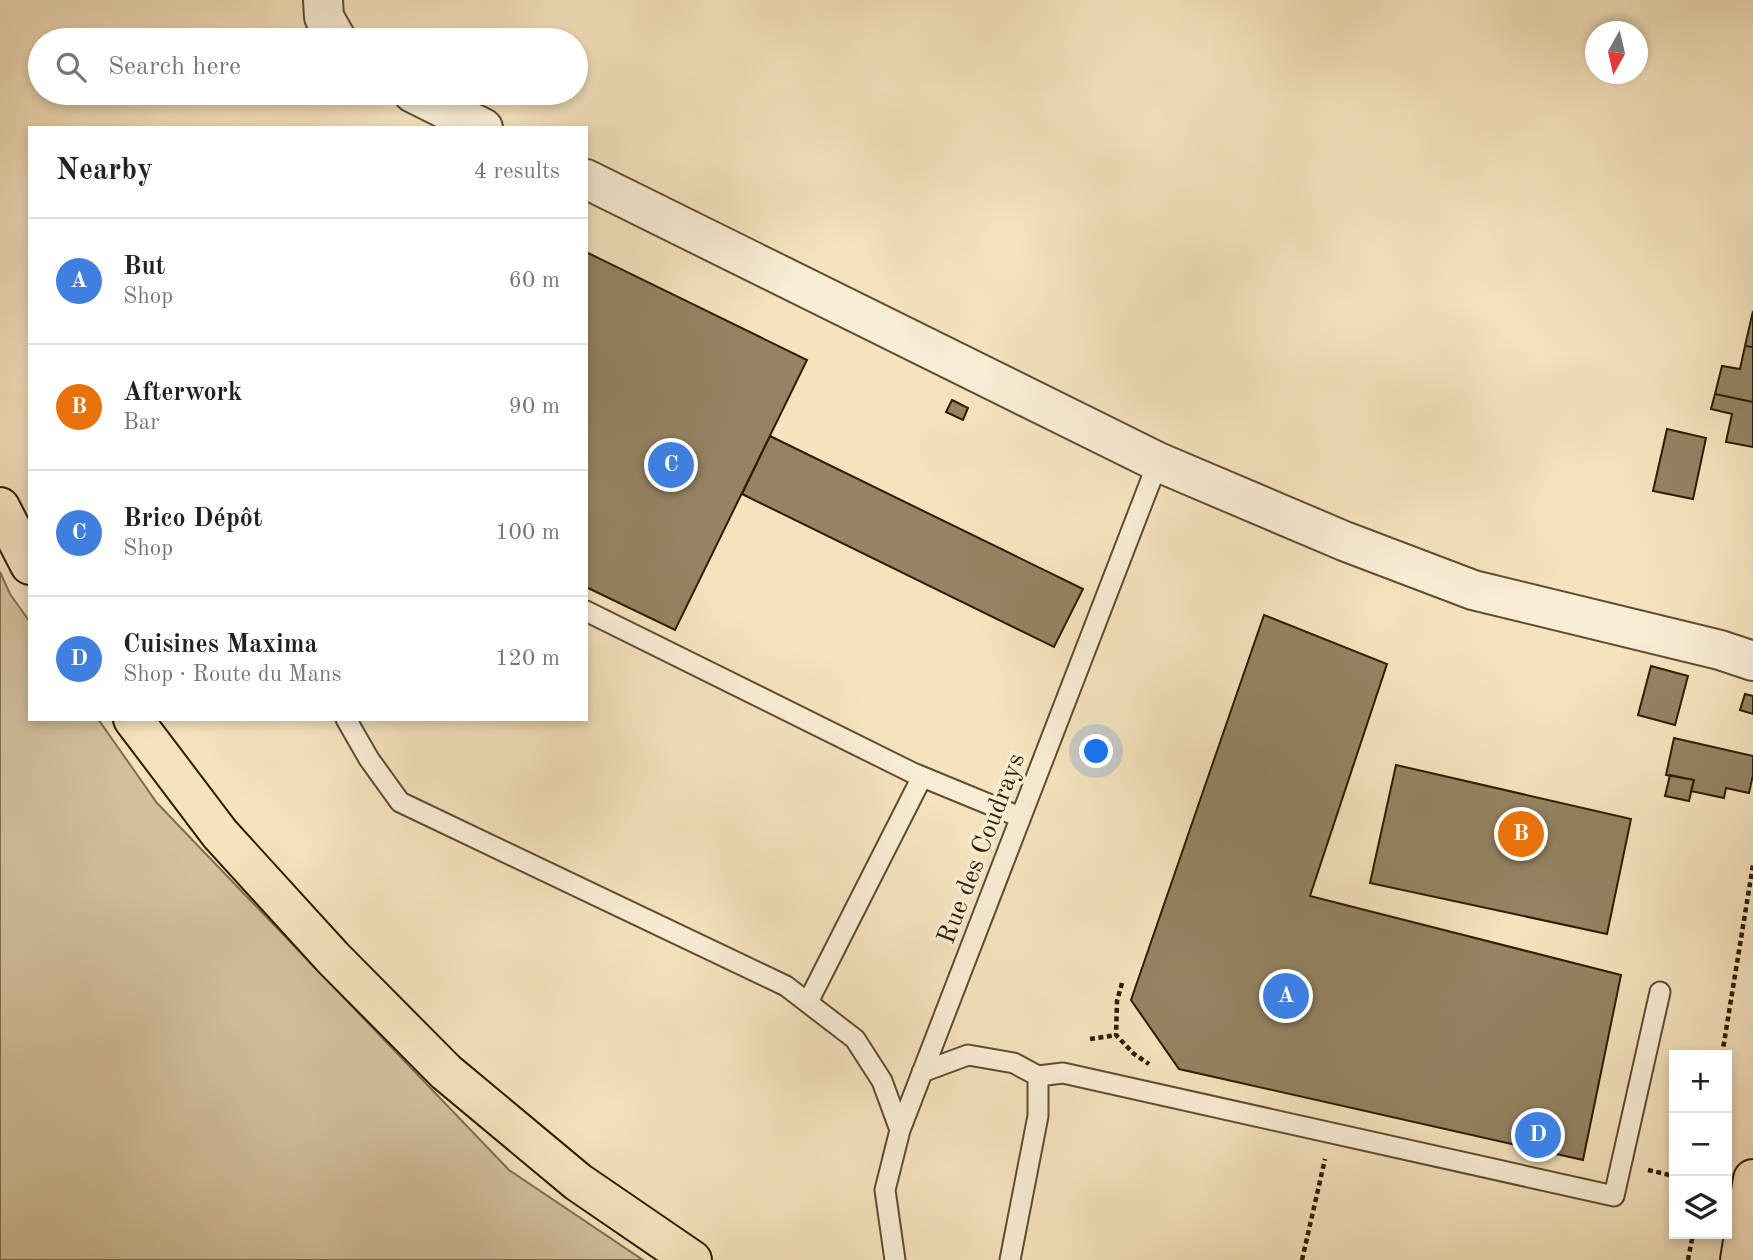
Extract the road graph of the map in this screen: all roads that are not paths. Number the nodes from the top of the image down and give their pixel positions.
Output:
1 (323, 0) edge
2 (330, 28) edge
3 (437, 105) edge
4 (479, 126) edge
5 (588, 180) edge
6 (1158, 462) junction
7 (0, 507) edge
8 (28, 561) edge
9 (588, 612) edge
10 (1753, 661) edge
11 (135, 721) edge
12 (347, 721) edge
13 (922, 778) junction
14 (1020, 817) junction
15 (1660, 992) dead end
16 (808, 1002) junction
17 (922, 1072) junction
18 (1038, 1076) junction
19 (900, 1130) junction
20 (1753, 1179) edge
21 (692, 1260) edge
22 (895, 1260) edge
23 (1010, 1260) edge
24 (1740, 1260) edge

1 - 2 street
3 - 4 street
5 - 6 street
6 - 10 street
6 - 14 lane, Rue des Coudrays
7 - 8 main road
9 - 13 lane
11 - 21 main road
12 - 16 lane
13 - 14 lane
13 - 16 lane
14 - 17 lane, Rue des Coudrays
15 - 18 lane
16 - 19 lane
17 - 18 lane
17 - 19 lane, Rue des Coudrays
18 - 23 lane
19 - 22 lane, Rue des Coudrays
20 - 24 main road

